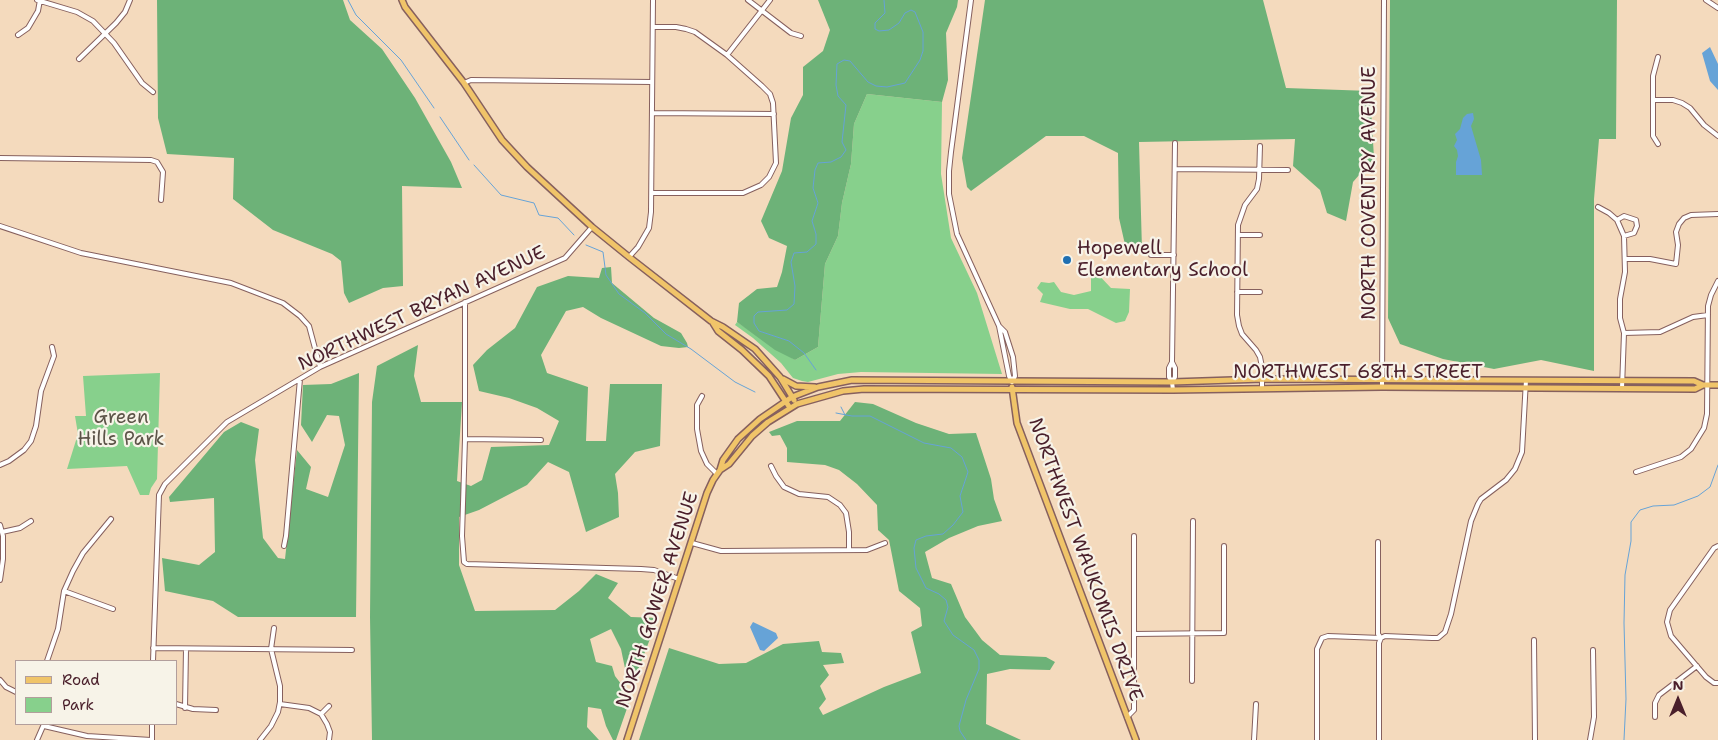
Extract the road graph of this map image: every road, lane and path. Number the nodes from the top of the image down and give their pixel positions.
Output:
1 (39, 0) edge
2 (130, 0) edge
3 (402, 0) edge
4 (653, 0) edge
5 (748, 0) edge
6 (770, 0) edge
7 (971, 0) edge
8 (1384, 0) edge
9 (1706, 0) edge
10 (1718, 8) edge
11 (762, 11) junction
12 (653, 27) junction
13 (105, 33) junction
14 (18, 35) dead end
15 (801, 36) dead end
16 (727, 55) junction
17 (1658, 57) dead end
18 (80, 60) dead end
19 (652, 82) junction
20 (464, 83) junction
21 (153, 92) dead end
22 (1653, 100) junction
23 (652, 113) junction
24 (774, 114) junction
25 (1718, 136) edge
26 (1175, 143) dead end
27 (1658, 144) dead end
28 (1260, 146) dead end
29 (0, 158) edge
30 (1175, 168) junction
31 (1260, 169) junction
32 (1288, 170) dead end
33 (652, 193) junction
34 (161, 200) dead end
35 (1598, 207) dead end
36 (1718, 214) edge
37 (1617, 220) junction
38 (0, 226) edge
39 (592, 227) junction
40 (1238, 235) junction
41 (1260, 235) dead end
42 (1624, 236) junction
43 (1151, 255) dead end
44 (1174, 255) junction
45 (629, 257) junction
46 (1625, 259) junction
47 (1718, 281) edge
48 (1237, 292) junction
49 (1260, 292) dead end
50 (465, 302) junction
51 (1708, 315) junction
52 (711, 321) junction
53 (999, 326) junction
54 (1624, 333) junction
55 (52, 347) dead end
56 (320, 367) junction
57 (780, 377) junction
58 (300, 379) junction
59 (1263, 379) junction
60 (1382, 379) junction
61 (1526, 380) junction
62 (1623, 380) junction
63 (1012, 382) junction
64 (1063, 382) junction
65 (1172, 382) junction
66 (1705, 385) junction
67 (1718, 385) edge
68 (1382, 386) junction
69 (1262, 387) junction
70 (818, 388) junction
71 (1526, 388) junction
72 (1622, 388) junction
73 (1012, 390) junction
74 (1063, 390) junction
75 (1173, 390) junction
76 (702, 396) dead end
77 (792, 398) junction
78 (786, 401) junction
79 (797, 404) junction
80 (790, 408) junction
81 (465, 439) junction
82 (540, 440) dead end
83 (0, 464) edge
84 (771, 466) dead end
85 (719, 472) junction
86 (1636, 472) dead end
87 (111, 519) dead end
88 (30, 521) dead end
89 (1193, 522) dead end
90 (0, 525) edge
91 (2, 532) junction
92 (1134, 536) dead end
93 (1378, 542) dead end
94 (692, 543) junction
95 (885, 543) dead end
96 (284, 546) dead end
97 (1224, 546) dead end
98 (1718, 546) edge
99 (849, 549) junction
100 (679, 579) junction
101 (0, 580) edge
102 (64, 591) junction
103 (113, 609) dead end
104 (274, 628) dead end
105 (1134, 634) junction
106 (1193, 634) junction
107 (1381, 638) junction
108 (1534, 640) dead end
109 (153, 648) junction
110 (186, 649) junction
111 (271, 649) junction
112 (352, 650) dead end
113 (1593, 650) dead end
114 (49, 660) edge
115 (153, 660) edge
116 (1697, 666) junction
117 (0, 680) edge
118 (1192, 681) dead end
119 (1718, 683) edge
120 (15, 691) edge
121 (280, 704) junction
122 (1256, 704) dead end
123 (178, 705) edge
124 (328, 706) dead end
125 (185, 708) junction
126 (216, 710) dead end
127 (321, 714) junction
128 (1127, 717) junction
129 (1655, 717) dead end
130 (44, 725) edge
131 (152, 725) edge
132 (37, 740) edge
133 (116, 740) edge
134 (151, 740) edge
135 (260, 740) edge
136 (329, 740) edge
137 (627, 740) edge
138 (1136, 740) edge
139 (1254, 740) edge
140 (1317, 740) edge
141 (1379, 740) edge
142 (1535, 740) edge
143 (1590, 740) edge

1 - 13 street
1 - 14 street
2 - 13 street
3 - 20 main road
4 - 12 street
5 - 11 street
6 - 11 street
7 - 53 street
8 - 60 street, NORTH COVENTRY AVENUE
9 - 10 street
11 - 15 street
11 - 16 street
12 - 16 street
12 - 19 street
13 - 18 street
13 - 21 street
16 - 24 street
17 - 22 street
19 - 20 street
19 - 23 street
20 - 39 main road
22 - 25 street
22 - 27 street
23 - 24 street
23 - 33 street
24 - 33 street
26 - 30 street
28 - 31 street
29 - 34 street
30 - 31 street
30 - 44 street
31 - 32 street
31 - 40 street
33 - 45 street
35 - 37 street
36 - 46 street
37 - 42 street
37 - 42 street
38 - 56 street
39 - 45 main road
39 - 50 street, NORTHWEST BRYAN AVENUE
40 - 41 street
40 - 48 street
42 - 46 street
43 - 44 street
44 - 65 street
45 - 52 main road
46 - 54 street
47 - 51 street
48 - 49 street
48 - 59 street
50 - 56 street, NORTHWEST BRYAN AVENUE
50 - 81 street
51 - 54 street
51 - 66 street
52 - 57 main road
52 - 78 main road
53 - 63 street
53 - 63 street
54 - 62 street
55 - 83 street
56 - 58 street, NORTHWEST BRYAN AVENUE
57 - 70 main road
57 - 77 main road
58 - 96 street
58 - 109 street, NORTHWEST BRYAN AVENUE
59 - 60 main road, NORTHWEST 68TH STREET
59 - 65 main road, NORTHWEST 68TH STREET
59 - 69 street
60 - 61 main road, NORTHWEST 68TH STREET
60 - 68 street, NORTH COVENTRY AVENUE
61 - 62 main road, NORTHWEST 68TH STREET
61 - 71 street
62 - 66 main road, NORTHWEST 68TH STREET
62 - 72 street
63 - 64 main road, NORTHWEST 68TH STREET
63 - 70 main road, NORTH GOWER AVENUE
63 - 73 main road, NORTHWEST WAUKOMIS DRIVE
64 - 65 main road, NORTHWEST 68TH STREET
64 - 74 main road
65 - 75 street
66 - 67 main road, NORTHWEST 68TH STREET
66 - 72 main road, NORTHWEST 68TH STREET
66 - 86 street
68 - 69 main road, NORTHWEST 68TH STREET
68 - 71 main road, NORTHWEST 68TH STREET
69 - 75 main road, NORTHWEST 68TH STREET
70 - 77 main road, NORTH GOWER AVENUE
71 - 72 main road, NORTHWEST 68TH STREET
71 - 107 street
73 - 74 main road, NORTHWEST 68TH STREET
73 - 79 main road
73 - 128 main road, NORTHWEST WAUKOMIS DRIVE
74 - 75 main road, NORTHWEST 68TH STREET
76 - 85 street
77 - 78 main road, NORTH GOWER AVENUE
77 - 79 main road
78 - 80 main road
78 - 85 main road, NORTH GOWER AVENUE
79 - 80 main road, NORTH GOWER AVENUE
80 - 85 main road, NORTH GOWER AVENUE
81 - 82 street
81 - 100 street
84 - 99 street
85 - 94 main road, NORTH GOWER AVENUE
87 - 102 street
88 - 91 street
89 - 106 street
90 - 91 street
91 - 101 street
92 - 105 street
93 - 107 street
94 - 99 street
94 - 100 main road, NORTH GOWER AVENUE
95 - 99 street
97 - 106 street
98 - 116 street
100 - 137 main road, NORTH GOWER AVENUE
102 - 103 street
102 - 114 street
104 - 111 street
105 - 106 street
105 - 128 street
106 - 118 street
107 - 140 street
107 - 141 street
108 - 142 street
109 - 110 street
109 - 115 street
110 - 111 street
110 - 125 street
111 - 112 street
111 - 121 street
113 - 143 street
116 - 119 street
116 - 129 street
117 - 120 street
121 - 127 street
121 - 135 street
122 - 139 street
123 - 125 street
124 - 127 street
125 - 126 street
127 - 136 street
128 - 138 main road, NORTHWEST WAUKOMIS DRIVE
130 - 132 street
130 - 133 street
131 - 134 street
133 - 134 street

